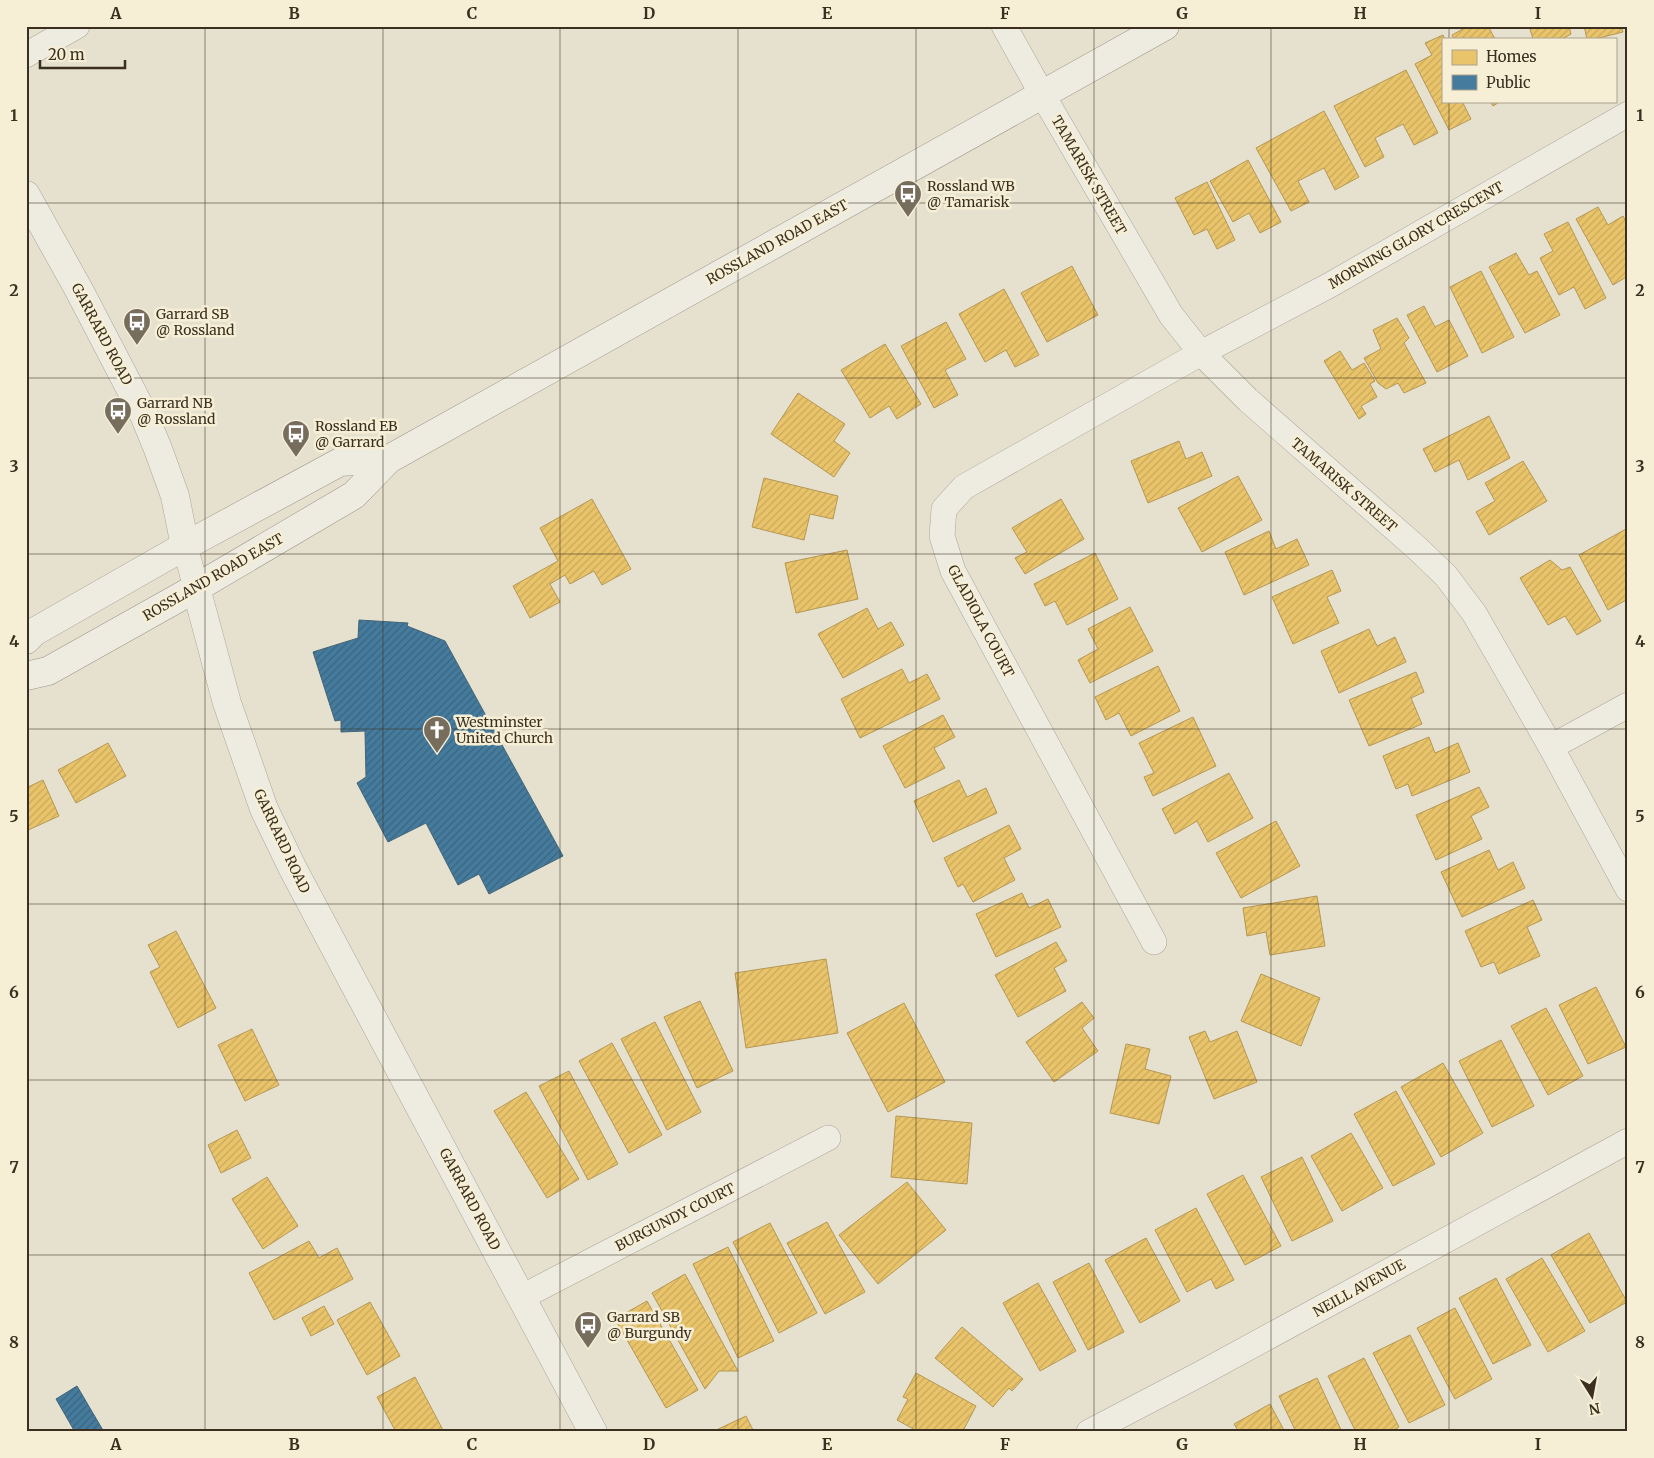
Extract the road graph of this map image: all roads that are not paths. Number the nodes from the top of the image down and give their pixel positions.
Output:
1 (77, 26) edge
2 (1004, 26) edge
3 (1165, 26) edge
4 (26, 55) edge
5 (1042, 94) junction
6 (1628, 114) edge
7 (26, 195) edge
8 (1202, 354) junction
9 (388, 459) junction
10 (185, 546) junction
11 (196, 588) junction
12 (26, 640) edge
13 (26, 676) edge
14 (1628, 705) edge
15 (1551, 747) junction
16 (1628, 889) edge
17 (1154, 942) dead end
18 (828, 1138) dead end
19 (1628, 1141) edge
20 (522, 1297) junction
21 (593, 1432) edge
22 (1090, 1432) edge

1 - 4 street
2 - 5 street, TAMARISK STREET
3 - 5 main road, ROSSLAND ROAD EAST
5 - 8 street, TAMARISK STREET
5 - 9 main road, ROSSLAND ROAD EAST
6 - 8 street, MORNING GLORY CRESCENT
7 - 10 main road, GARRARD ROAD
8 - 15 street, TAMARISK STREET
8 - 17 street, GLADIOLA COURT
9 - 10 main road, ROSSLAND ROAD EAST
9 - 11 main road, ROSSLAND ROAD EAST
10 - 11 street, GARRARD ROAD
10 - 12 main road, ROSSLAND ROAD EAST
11 - 13 main road, ROSSLAND ROAD EAST
11 - 20 main road, GARRARD ROAD
14 - 15 street
15 - 16 street, TAMARISK STREET
18 - 20 street, BURGUNDY COURT
19 - 22 street, NEILL AVENUE
20 - 21 main road, GARRARD ROAD

